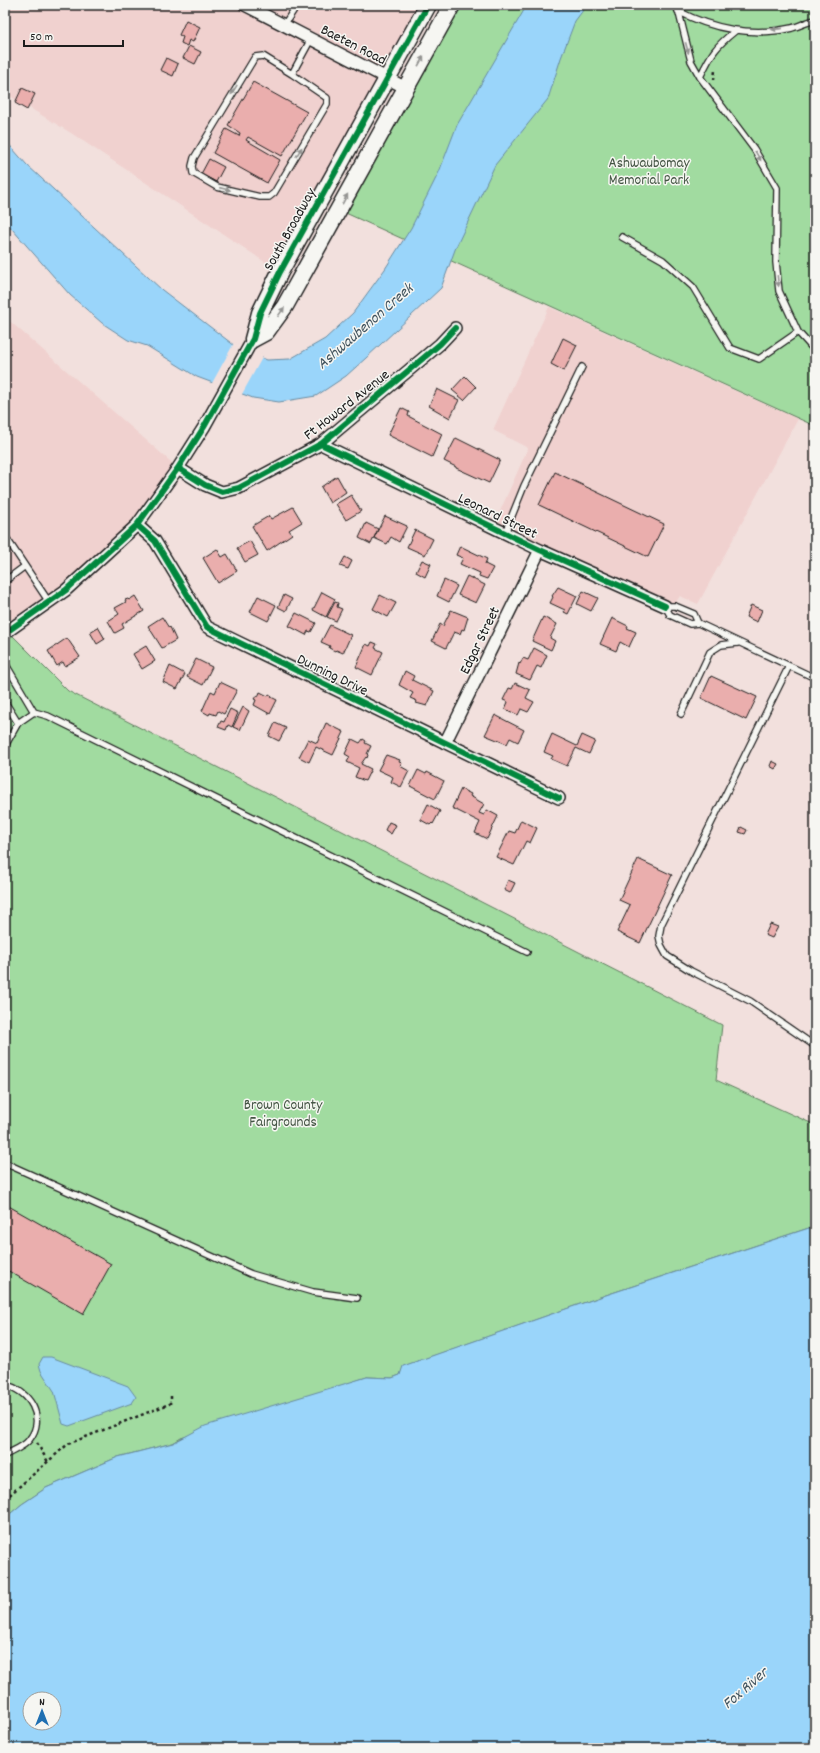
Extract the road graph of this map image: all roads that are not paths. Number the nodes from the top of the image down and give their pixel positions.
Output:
1 (245, 5) edge
2 (297, 5) edge
3 (428, 5) edge
4 (452, 5) edge
5 (677, 8) edge
6 (815, 20) edge
7 (284, 25) junction
8 (735, 31) junction
9 (311, 39) junction
10 (292, 74) junction
11 (700, 77) junction
12 (387, 78) junction
13 (406, 88) junction
14 (622, 237) dead end
15 (455, 328) dead end
16 (798, 332) junction
17 (254, 339) junction
18 (815, 351) edge
19 (582, 367) dead end
20 (321, 444) junction
21 (178, 468) junction
22 (137, 525) junction
23 (505, 533) junction
24 (5, 536) edge
25 (540, 550) junction
26 (25, 566) junction
27 (5, 581) edge
28 (50, 602) junction
29 (665, 606) junction
30 (698, 623) junction
31 (5, 633) edge
32 (740, 643) junction
33 (5, 663) edge
34 (789, 666) junction
35 (815, 678) edge
36 (5, 702) edge
37 (34, 712) junction
38 (681, 714) dead end
39 (18, 724) junction
40 (445, 743) junction
41 (5, 746) edge
42 (559, 798) dead end
43 (527, 952) dead end
44 (815, 1046) edge
45 (5, 1163) edge
46 (357, 1298) dead end
47 (5, 1385) edge
48 (5, 1455) edge

1 - 7 street, Baeten Road
2 - 7 lane
3 - 12 street, South Broadway
13 -> 4 street, South Broadway
5 - 8 lane
5 -> 11 lane
6 -> 8 lane
7 - 9 street, Baeten Road
8 - 11 lane
9 - 10 lane
9 - 12 street, Baeten Road
10 -> 10 lane
11 -> 16 lane
12 - 13 street, Baeten Road
12 - 17 street, South Broadway
17 -> 13 street, South Broadway
14 - 16 lane
15 - 20 street, Ft Howard Avenue
16 - 18 lane
17 - 21 street, South Broadway
19 - 23 lane
20 - 21 street, Ft Howard Avenue
20 - 23 street, Leonard Street
21 - 22 street
22 - 28 street
22 - 40 street, Dunning Drive
23 - 25 street, Leonard Street
24 - 26 lane
25 - 29 street, Leonard Street
25 - 40 street, Edgar Street
26 - 27 lane
26 - 28 lane
28 - 31 street
29 - 30 lane, Leonard Street
29 - 30 lane, Leonard Street
30 - 32 lane, Leonard Street
32 - 34 lane, Leonard Street
32 - 38 lane
33 - 37 lane
34 - 35 lane, Leonard Street
34 - 44 lane
36 - 39 lane
37 - 39 lane
37 - 43 lane
39 - 41 lane
40 - 42 street, Dunning Drive
45 - 46 lane
47 - 48 lane

